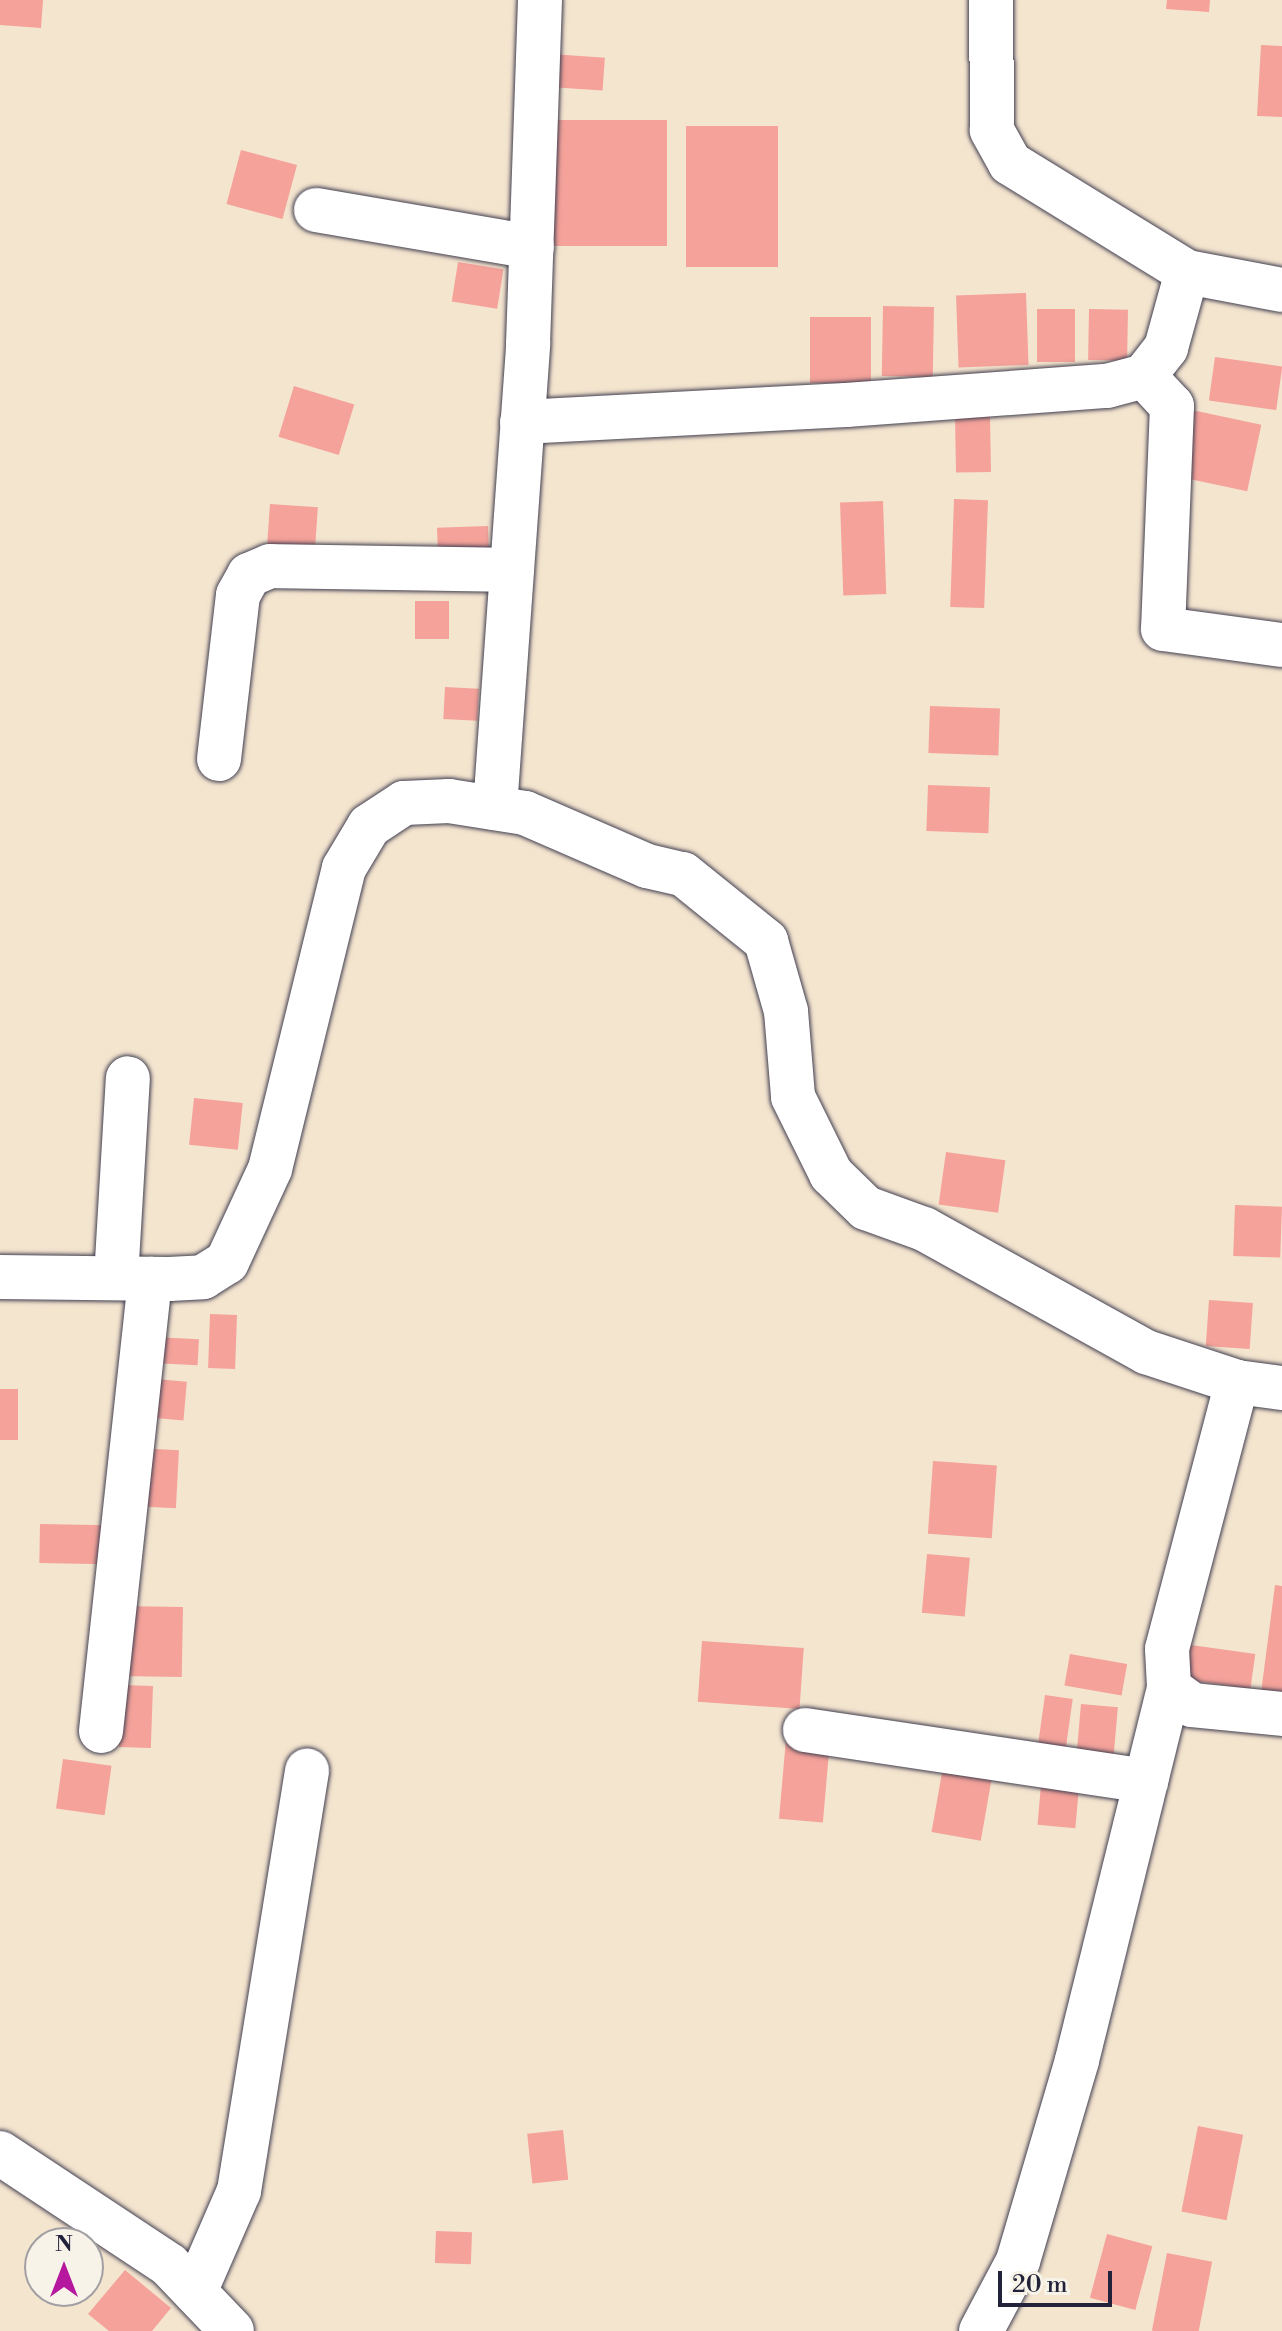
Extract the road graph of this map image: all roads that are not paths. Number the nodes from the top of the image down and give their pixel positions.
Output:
1 (540, 0) edge
2 (991, 0) edge
3 (316, 210) dead end
4 (532, 247) junction
5 (1187, 272) junction
6 (1282, 290) edge
7 (1144, 376) junction
8 (522, 422) junction
9 (512, 570) junction
10 (1282, 645) edge
11 (219, 759) dead end
12 (495, 808) junction
13 (128, 1078) dead end
14 (0, 1277) edge
15 (133, 1279) junction
16 (1237, 1382) junction
17 (1282, 1388) edge
18 (1169, 1688) junction
19 (1282, 1714) edge
20 (805, 1730) dead end
21 (101, 1731) dead end
22 (307, 1770) dead end
23 (1146, 1781) junction
24 (0, 2153) edge
25 (195, 2292) junction
26 (232, 2331) edge
27 (981, 2331) edge

1 - 4 street
2 - 5 street
3 - 4 street
4 - 8 street
5 - 6 street
5 - 7 street
7 - 8 street
7 - 10 street
8 - 9 street
9 - 11 street
9 - 12 street
12 - 15 street
12 - 16 street
13 - 15 street
14 - 15 street
15 - 21 street
16 - 17 street
16 - 18 street
18 - 19 street
18 - 23 street
20 - 23 street
22 - 25 street
23 - 27 street
24 - 25 street
25 - 26 street

